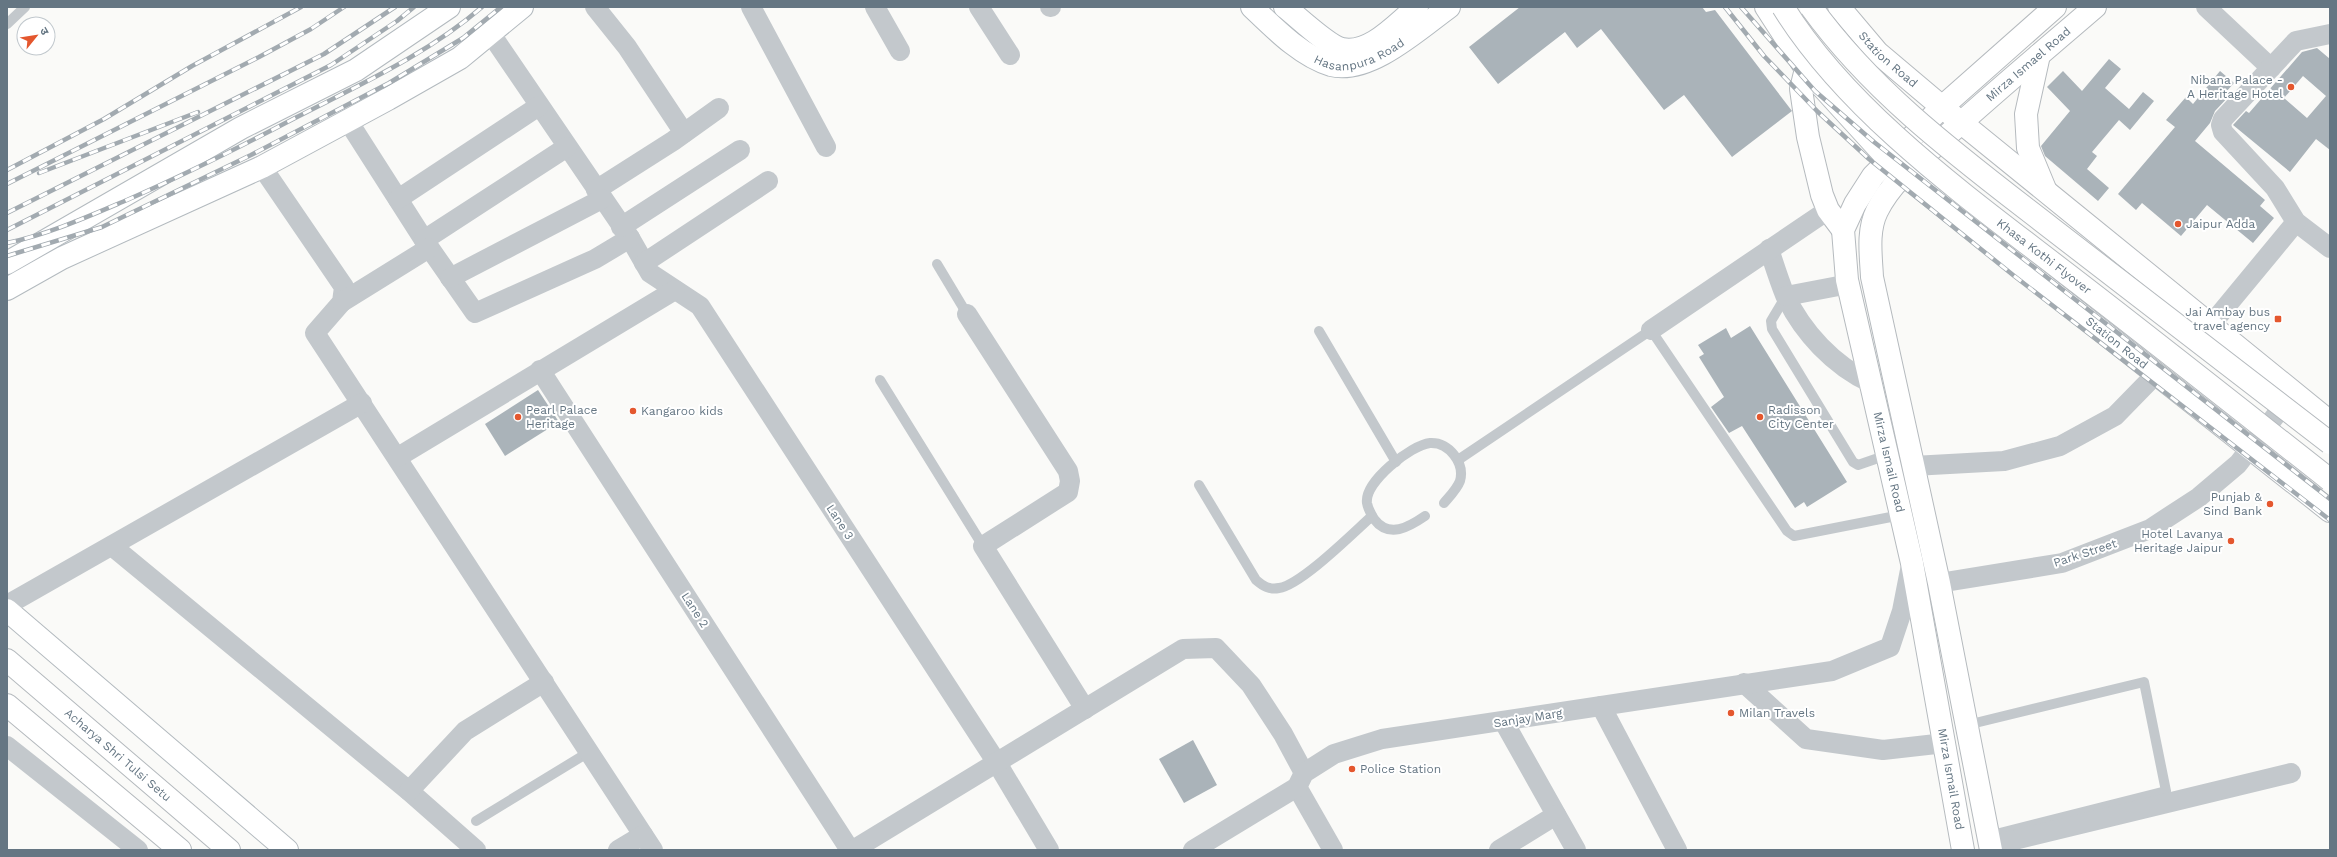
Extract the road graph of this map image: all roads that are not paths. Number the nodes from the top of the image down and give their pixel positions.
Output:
1 (25, 7) edge
2 (449, 7) edge
3 (522, 7) edge
4 (595, 7) edge
5 (751, 7) edge
6 (875, 7) edge
7 (979, 7) edge
8 (1252, 7) edge
9 (1285, 7) edge
10 (1417, 7) edge
11 (1448, 7) edge
12 (1766, 7) edge
13 (1783, 7) edge
14 (1811, 7) edge
15 (1839, 7) edge
16 (2095, 7) edge
17 (2206, 7) edge
18 (2050, 8) edge
19 (7, 24) edge
20 (491, 34) junction
21 (2330, 34) edge
22 (900, 51) dead end
23 (1010, 55) dead end
24 (2039, 55) junction
25 (2271, 68) junction
26 (1806, 69) junction
27 (539, 106) junction
28 (1942, 107) junction
29 (719, 108) dead end
30 (348, 120) junction
31 (1961, 122) junction
32 (684, 133) junction
33 (567, 147) junction
34 (826, 147) dead end
35 (740, 150) dead end
36 (1896, 167) junction
37 (262, 168) junction
38 (768, 181) dead end
39 (2046, 192) junction
40 (599, 195) junction
41 (398, 199) junction
42 (1828, 210) junction
43 (2296, 222) junction
44 (1843, 230) junction
45 (626, 232) junction
46 (426, 244) junction
47 (2330, 248) edge
48 (1769, 249) junction
49 (7, 263) edge
50 (644, 263) junction
51 (937, 264) dead end
52 (450, 278) junction
53 (1848, 284) junction
54 (7, 289) edge
55 (675, 290) junction
56 (1786, 296) junction
57 (342, 302) junction
58 (967, 314) joint
59 (2210, 326) junction
60 (1651, 330) junction
61 (1319, 331) dead end
62 (540, 370) junction
63 (2156, 374) junction
64 (880, 380) dead end
65 (1871, 383) junction
66 (2294, 393) junction
67 (362, 403) junction
68 (2330, 422) edge
69 (2330, 444) edge
70 (2251, 448) junction
71 (1887, 455) junction
72 (398, 457) junction
73 (1458, 460) junction
74 (1396, 462) junction
75 (1914, 466) junction
76 (2330, 480) edge
77 (1199, 485) dead end
78 (1444, 503) dead end
79 (2330, 511) edge
80 (1901, 515) junction
81 (1372, 516) junction
82 (1425, 516) dead end
83 (112, 546) junction
84 (983, 546) junction
85 (1912, 563) junction
86 (1939, 583) junction
87 (7, 605) edge
88 (7, 610) edge
89 (7, 660) edge
90 (544, 682) junction
91 (1744, 684) junction
92 (7, 705) edge
93 (1601, 706) junction
94 (1085, 709) junction
95 (1504, 722) junction
96 (1966, 725) junction
97 (1945, 743) junction
98 (7, 746) edge
99 (589, 752) junction
100 (997, 763) junction
101 (2291, 773) dead end
102 (1300, 780) junction
103 (409, 791) junction
104 (1556, 816) junction
105 (476, 821) dead end
106 (648, 842) edge
107 (1990, 844) edge
108 (138, 850) edge
109 (180, 850) edge
110 (229, 850) edge
111 (287, 850) edge
112 (476, 850) edge
113 (618, 850) edge
114 (852, 850) edge
115 (1049, 850) edge
116 (1193, 850) edge
117 (1333, 850) edge
118 (1499, 850) edge
119 (1576, 850) edge
120 (1676, 850) edge
121 (1963, 850) edge

1 - 19 lane
2 - 49 main road
3 - 20 main road
4 - 32 street
5 - 34 street
6 - 22 street
7 - 23 street
8 - 11 main road, Hasanpura Road
9 - 10 main road, Hasanpura Road
12 - 26 main road, Station Road
13 - 76 main road, Khasa Kothi Flyover, bridge
14 - 69 main road, bridge
15 - 28 main road, Station Road
16 - 24 main road, Mirza Ismael Road
17 - 25 street
18 - 28 main road, Mirza Ismail Road
20 - 27 street, Lane 3
20 - 30 main road
21 - 25 street
24 - 31 main road, Mirza Ismael Road
24 - 39 main road
25 - 43 street
26 - 36 main road, Station Road
26 - 42 main road
27 - 33 street, Lane 3
27 - 41 street
28 - 31 main road, Station Road
28 - 36 main road, Mirza Ismail Road
29 - 32 street
30 - 37 main road
30 - 41 street
31 - 36 main road, Mirza Ismail Road
31 - 39 main road
32 - 40 street
33 - 40 street, Lane 3
33 - 46 street
35 - 45 street
36 - 44 main road, Mirza Ismail Road
36 - 63 main road, Station Road
36 - 75 main road, Mirza Ismail Road
37 - 54 main road
37 - 57 street
38 - 50 street
39 - 59 main road
40 - 45 street, Lane 3
40 - 52 street
41 - 46 street
42 - 44 main road
42 - 48 street
43 - 47 street
43 - 59 street
44 - 53 main road, Mirza Ismail Road
45 - 50 street, Lane 3
45 - 52 street
46 - 52 street
46 - 57 street
48 - 56 street
48 - 60 street
50 - 55 street, Lane 3
51 - 58 lane
53 - 56 street
53 - 65 main road, Mirza Ismail Road
55 - 62 street
55 - 100 street, Lane 3
56 - 65 street
56 - 71 lane
57 - 67 street
58 - 84 street
59 - 66 main road
60 - 73 lane
60 - 80 lane
61 - 74 lane
62 - 72 street
62 - 114 street, Lane 2
63 - 70 main road, Station Road
63 - 75 street
64 - 84 lane
65 - 71 main road, Mirza Ismail Road
66 - 68 main road
66 - 70 street, Park Street
67 - 72 street
67 - 83 street
70 - 79 main road, Station Road
70 - 86 street, Park Street
71 - 80 main road, Mirza Ismail Road
72 - 90 street
73 - 74 lane
73 - 78 lane
74 - 81 lane
75 - 86 main road, Mirza Ismail Road
77 - 81 lane
80 - 85 main road, Mirza Ismail Road
81 - 82 lane
83 - 87 street
83 - 103 street
84 - 94 street
85 - 91 street, Sanjay Marg
85 - 97 main road, Mirza Ismail Road
86 - 96 main road, Mirza Ismail Road
88 - 111 main road
89 - 110 main road, Acharya Shri Tulsi Setu
90 - 99 street
90 - 103 street
91 - 93 street, Sanjay Marg
91 - 97 street
92 - 109 main road
93 - 95 street, Sanjay Marg
93 - 120 street
94 - 100 street
94 - 102 street
95 - 102 street, Sanjay Marg
95 - 104 street
96 - 107 main road, Mirza Ismail Road
96 - 107 lane
97 - 121 main road, Mirza Ismail Road
98 - 108 street
99 - 105 lane
99 - 106 street
100 - 114 street
100 - 115 street, Lane 3
101 - 107 street
102 - 116 street, Sanjay Marg
102 - 117 street
103 - 112 street
104 - 118 street
104 - 119 street
106 - 113 street

